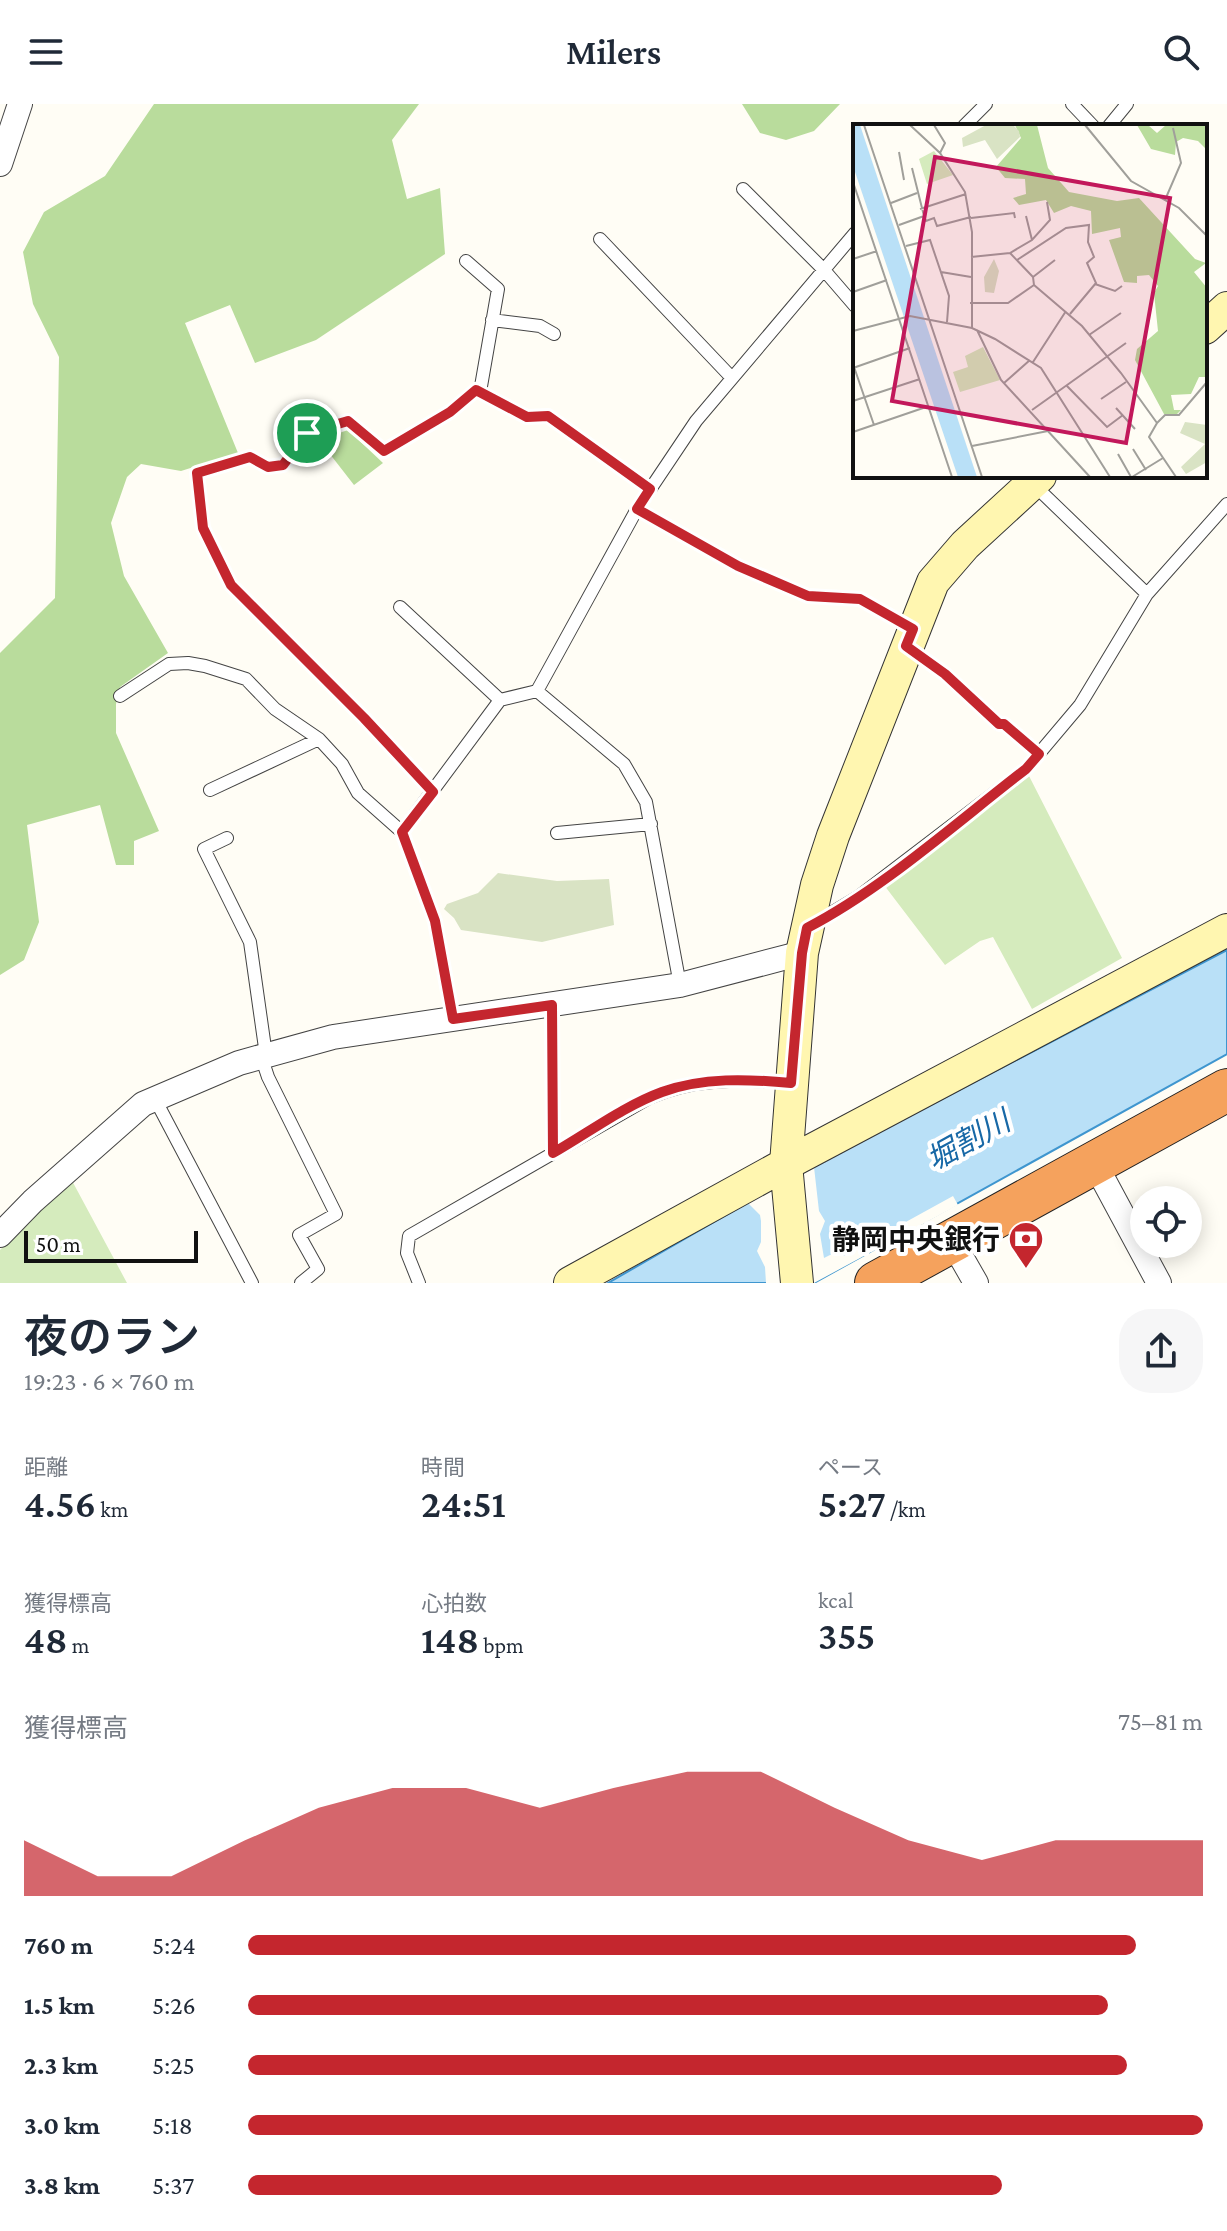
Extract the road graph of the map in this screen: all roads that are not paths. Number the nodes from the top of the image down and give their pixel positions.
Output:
1 (986, 104) edge
2 (1072, 104) edge
3 (1127, 104) edge
4 (11, 115) edge
5 (966, 124) edge
6 (1091, 124) edge
7 (1111, 124) edge
8 (0, 164) edge
9 (743, 189) dead end
10 (853, 235) edge
11 (600, 239) dead end
12 (466, 261) dead end
13 (824, 270) junction
14 (853, 304) edge
15 (1227, 308) edge
16 (492, 320) junction
17 (1207, 326) edge
18 (554, 334) dead end
19 (732, 378) junction
20 (480, 392) junction
21 (1032, 478) edge
22 (650, 489) junction
23 (1227, 504) edge
24 (637, 509) junction
25 (1147, 594) junction
26 (400, 607) dead end
27 (910, 638) junction
28 (537, 691) junction
29 (120, 696) dead end
30 (500, 700) junction
31 (319, 739) junction
32 (1039, 754) junction
33 (210, 790) dead end
34 (433, 792) junction
35 (651, 824) junction
36 (402, 832) junction
37 (557, 833) dead end
38 (227, 838) dead end
39 (1227, 930) edge
40 (804, 940) junction
41 (680, 985) junction
42 (552, 1005) junction
43 (453, 1019) junction
44 (264, 1056) junction
45 (791, 1083) junction
46 (155, 1099) junction
47 (1224, 1099) edge
48 (553, 1153) junction
49 (1095, 1164) junction
50 (786, 1172) junction
51 (0, 1235) edge
52 (952, 1241) junction
53 (252, 1283) edge
54 (301, 1283) edge
55 (419, 1283) edge
56 (570, 1283) edge
57 (797, 1283) edge
58 (876, 1283) edge
59 (976, 1283) edge
60 (1159, 1283) edge

1 - 5 lane
2 - 6 lane
3 - 7 lane
4 - 8 street
9 - 13 lane
10 - 13 lane
11 - 19 lane
12 - 16 lane
13 - 14 lane
13 - 19 lane
15 - 17 street
16 - 18 lane
16 - 20 lane
19 - 22 lane
20 - 22 lane
20 - 34 lane
21 - 25 lane
21 - 27 street
22 - 24 lane
23 - 25 lane
24 - 27 lane
24 - 28 lane
25 - 32 lane
26 - 30 lane
27 - 32 lane
27 - 40 street
28 - 30 lane
28 - 35 lane
29 - 31 lane
30 - 34 lane
31 - 33 lane
31 - 36 lane
32 - 40 lane
34 - 36 lane
35 - 37 lane
35 - 41 lane
36 - 43 lane
38 - 44 lane
39 - 50 street
40 - 41 street
40 - 45 street
41 - 42 street
42 - 43 street
42 - 48 lane
43 - 44 street
44 - 46 street
44 - 54 lane
45 - 48 lane
45 - 50 street
46 - 51 street
46 - 53 lane
47 - 49 highway
48 - 55 lane
49 - 52 highway
49 - 60 street
50 - 56 street
50 - 57 street
52 - 58 highway
52 - 59 street

